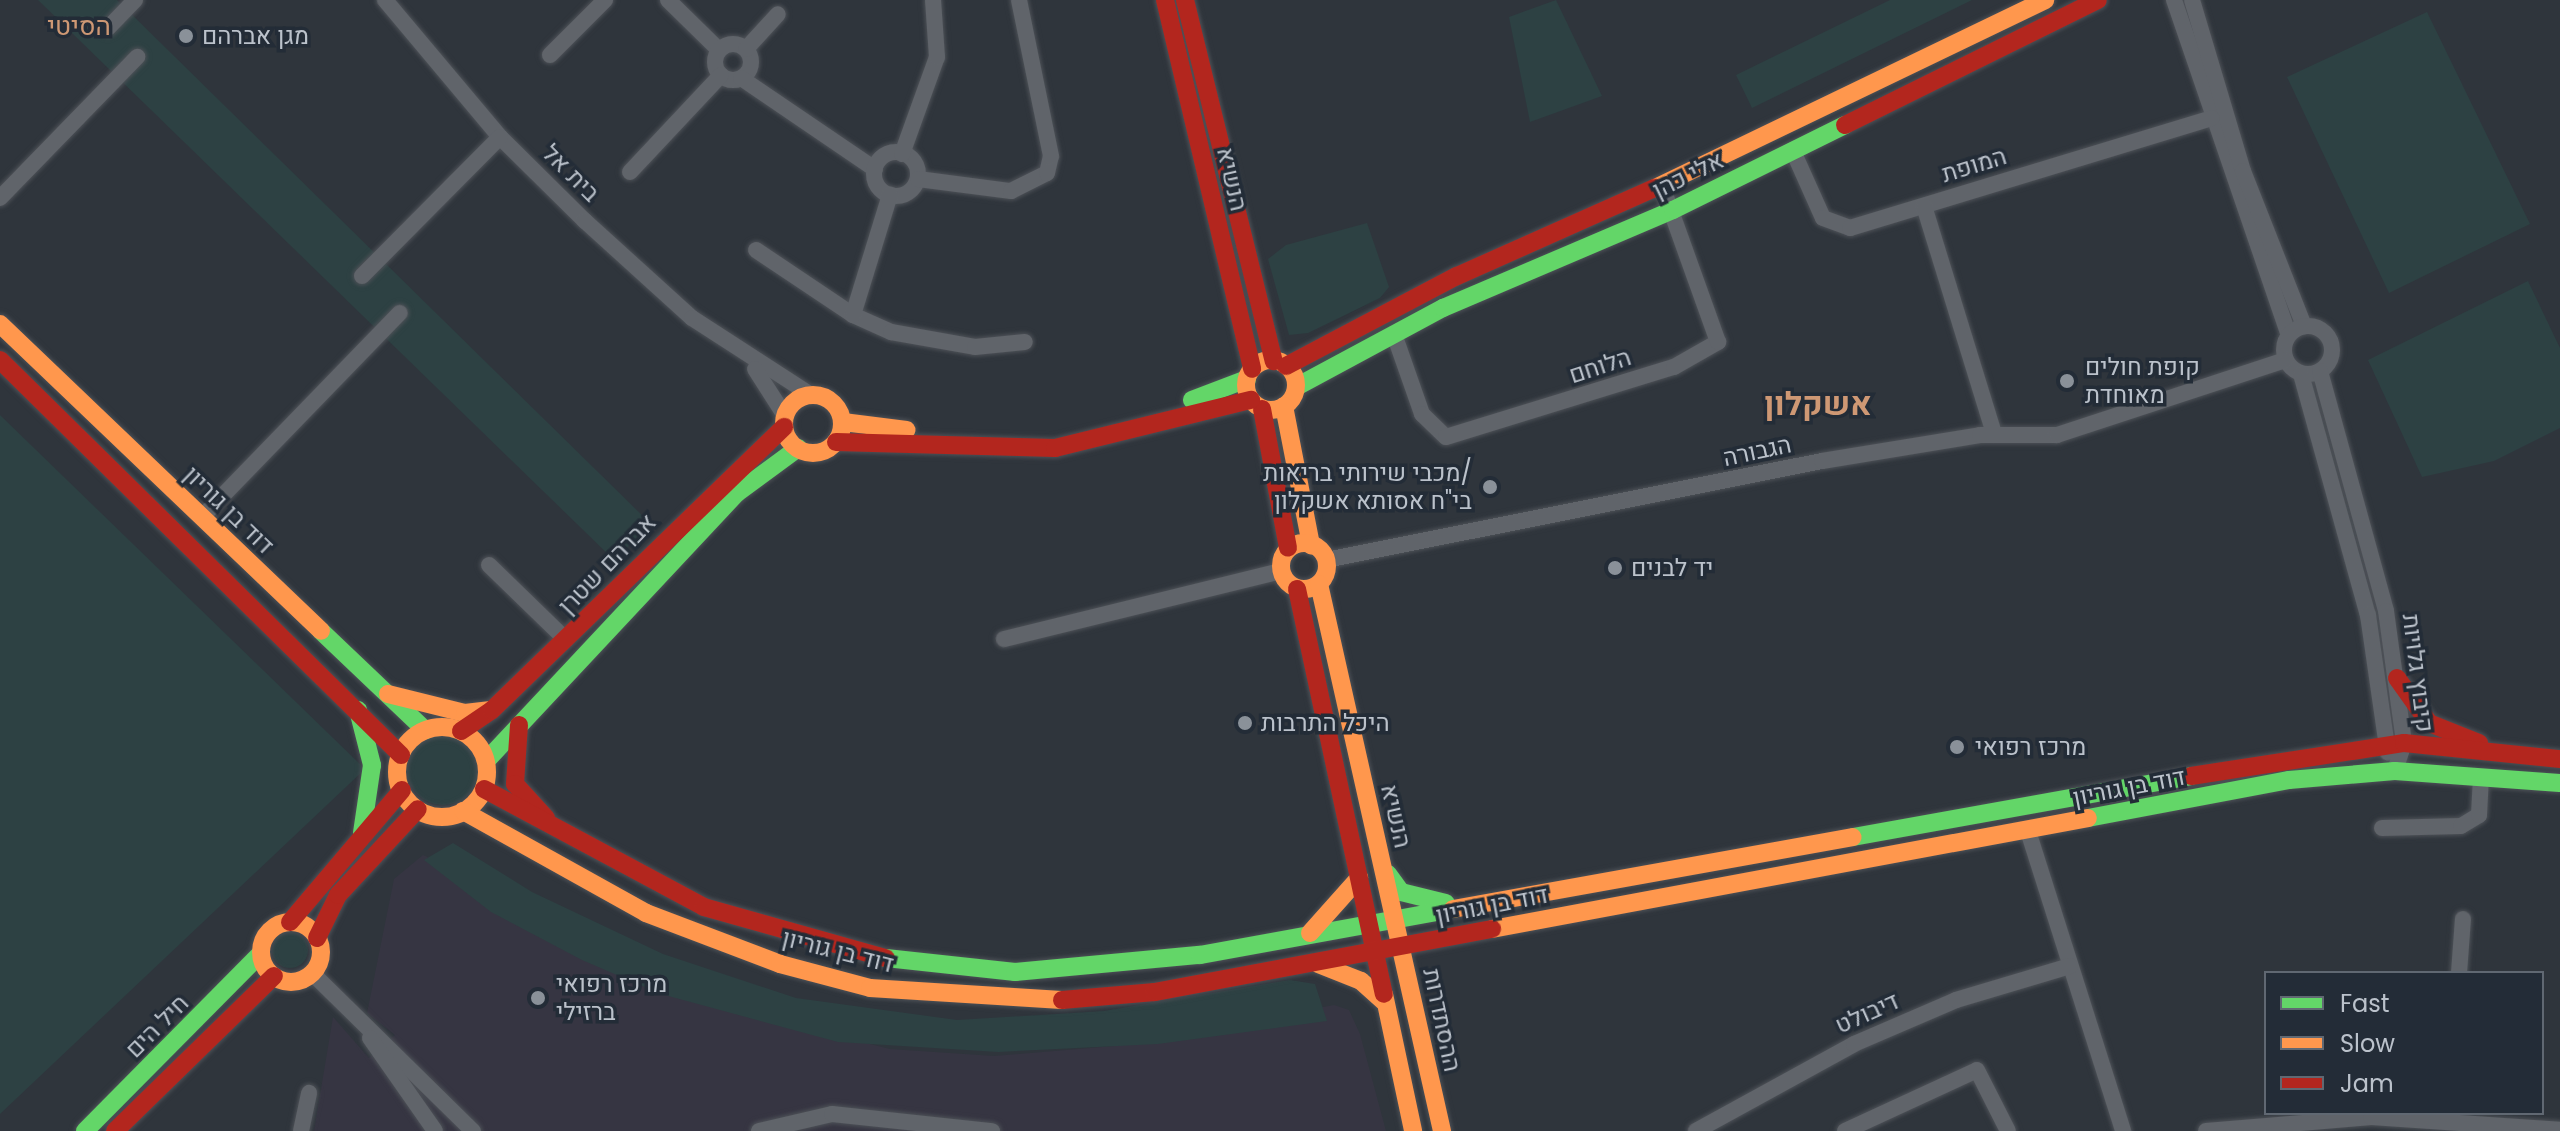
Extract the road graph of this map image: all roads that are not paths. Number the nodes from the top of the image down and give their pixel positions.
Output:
1 (135, 0) edge
2 (385, 0) edge
3 (605, 0) edge
4 (668, 0) edge
5 (933, 0) edge
6 (1019, 0) edge
7 (1165, 0) edge
8 (1185, 0) edge
9 (2045, 0) edge
10 (2098, 0) edge
11 (2174, 0) edge
12 (2192, 0) edge
13 (778, 14) dead end
14 (108, 28) dead end
15 (746, 49) junction
16 (719, 50) junction
17 (550, 55) dead end
18 (137, 57) dead end
19 (721, 75) junction
20 (741, 78) junction
21 (2212, 118) junction
22 (500, 137) junction
23 (1793, 151) junction
24 (902, 154) junction
25 (875, 169) junction
26 (630, 172) dead end
27 (918, 179) junction
28 (1662, 186) junction
29 (890, 195) junction
30 (0, 198) edge
31 (1924, 206) junction
32 (1673, 210) junction
33 (756, 250) dead end
34 (362, 276) dead end
35 (400, 313) dead end
36 (853, 315) junction
37 (0, 324) edge
38 (2296, 330) junction
39 (1394, 334) junction
40 (1025, 342) dead end
41 (746, 359) junction
42 (0, 360) edge
43 (2285, 360) junction
44 (1280, 363) junction
45 (2320, 371) junction
46 (1250, 374) junction
47 (2301, 374) junction
48 (1296, 387) junction
49 (811, 395) junction
50 (1257, 404) junction
51 (1284, 406) junction
52 (785, 421) junction
53 (843, 422) junction
54 (1994, 434) junction
55 (836, 442) junction
56 (798, 448) junction
57 (202, 517) junction
58 (1311, 545) junction
59 (1288, 548) junction
60 (1326, 560) junction
61 (489, 565) dead end
62 (1281, 571) junction
63 (1319, 584) junction
64 (1297, 589) junction
65 (1004, 639) dead end
66 (566, 640) junction
67 (2397, 678) junction
68 (388, 694) junction
69 (357, 705) junction
70 (492, 710) junction
71 (519, 724) junction
72 (425, 730) junction
73 (461, 731) junction
74 (2384, 743) junction
75 (2404, 743) junction
76 (401, 755) junction
77 (2514, 755) junction
78 (2560, 759) edge
79 (486, 761) junction
80 (2395, 771) junction
81 (2481, 777) junction
82 (2560, 783) edge
83 (484, 789) junction
84 (402, 790) junction
85 (418, 809) junction
86 (463, 811) junction
87 (2382, 828) dead end
88 (2028, 831) junction
89 (567, 838) junction
90 (360, 839) junction
91 (1381, 858) junction
92 (1359, 878) junction
93 (1465, 906) junction
94 (1396, 918) junction
95 (2463, 919) dead end
96 (290, 922) junction
97 (1369, 923) junction
98 (1310, 933) junction
99 (317, 938) junction
100 (1441, 939) junction
101 (1403, 946) junction
102 (1374, 951) junction
103 (261, 953) junction
104 (1313, 963) junction
105 (2070, 966) junction
106 (2459, 971) edge
107 (312, 973) junction
108 (274, 976) junction
109 (1410, 985) junction
110 (1383, 1001) junction
111 (359, 1020) junction
112 (309, 1093) dead end
113 (2448, 1121) edge
114 (2525, 1128) edge
115 (2560, 1130) edge
116 (85, 1131) edge
117 (115, 1131) edge
118 (301, 1131) edge
119 (435, 1131) edge
120 (473, 1131) edge
121 (759, 1131) edge
122 (992, 1131) edge
123 (1413, 1131) edge
124 (1442, 1131) edge
125 (1696, 1131) edge
126 (1845, 1131) edge
127 (2008, 1131) edge
128 (2123, 1131) edge
129 (2206, 1131) edge

1 - 14 street
2 - 22 street, בית אל
3 - 17 street
4 - 16 street
5 - 24 street
6 - 27 street
7 - 46 main road, הנשיא
8 - 44 main road, הנשיא
9 - 28 main road, אלי כהן
10 - 23 main road, אלי כהן
11 - 21 street
12 - 38 street
13 - 15 street
15 - 16 street
15 - 20 street
16 - 19 street
18 - 30 street
19 - 20 street
19 - 26 street
20 - 25 street
21 - 31 street, המופת
21 - 38 street
22 - 34 street
22 - 41 street, בית אל
23 - 31 street, המופת
23 - 32 main road, אלי כהן
24 - 25 street
24 - 27 street
25 - 29 street
27 - 29 street
28 - 32 street, הלוחם
28 - 44 main road, אלי כהן
29 - 36 street
31 - 54 street
32 - 39 main road, אלי כהן
32 - 39 street, הלוחם
33 - 36 street
35 - 57 street
36 - 40 street
37 - 57 main road, דוד בן גוריון
38 - 43 street
38 - 45 street
39 - 48 main road, אלי כהן
41 - 49 street, בית אל
41 - 52 street, בית אל
42 - 69 main road
43 - 47 street
43 - 54 street, הגבורה
44 - 46 main road, אלי כהן
44 - 48 main road, הנשיא
45 - 47 street
45 - 67 street, קיבוץ גלויות
46 - 50 main road, הנשיא
46 - 53 main road
47 - 74 street, קיבוץ גלויות
48 - 51 main road
49 - 52 main road
49 - 53 main road
50 - 51 main road
50 - 55 main road
50 - 59 main road
51 - 58 main road
52 - 56 main road
52 - 66 main road, אברהם שטרן
53 - 55 main road
54 - 60 street, הגבורה
55 - 56 main road
56 - 71 main road, אברהם שטרן
57 - 68 main road, דוד בן גוריון
58 - 59 main road
58 - 60 main road
59 - 62 main road
60 - 63 main road
61 - 66 street
62 - 64 main road
62 - 65 street
63 - 64 main road
63 - 91 main road, הנשיא
64 - 92 main road, הנשיא
66 - 70 main road, אברהם שטרן
67 - 75 street, קיבוץ גלויות
67 - 77 main road
68 - 70 main road
68 - 72 main road, דוד בן גוריון
69 - 76 main road
69 - 90 main road
70 - 73 main road, אברהם שטרן
71 - 79 main road, אברהם שטרן
71 - 89 main road
72 - 73 main road
72 - 76 main road
73 - 79 main road
74 - 75 main road, דוד בן גוריון
74 - 80 street, קיבוץ גלויות
74 - 93 main road, דוד בן גוריון
75 - 77 main road, דוד בן גוריון
75 - 80 street, קיבוץ גלויות
76 - 84 main road
77 - 78 main road, דוד בן גוריון
79 - 83 main road
80 - 81 main road, דוד בן גוריון
80 - 88 main road, דוד בן גוריון
81 - 82 main road, דוד בן גוריון
81 - 87 street
83 - 86 main road
83 - 89 main road, דוד בן גוריון
84 - 85 main road
84 - 90 main road
85 - 86 main road
85 - 99 main road
86 - 104 main road, דוד בן גוריון
88 - 100 main road, דוד בן גוריון
88 - 105 street
89 - 98 main road, דוד בן גוריון
90 - 96 main road
91 - 93 main road
91 - 94 main road, הנשיא
92 - 97 main road, הנשיא
92 - 98 main road
93 - 94 main road, דוד בן גוריון
94 - 97 main road, דוד בן גוריון
94 - 101 main road, ההסתדרות
95 - 106 street
96 - 99 main road
96 - 103 main road
97 - 98 main road, דוד בן גוריון
97 - 102 main road
99 - 107 main road
100 - 101 main road, דוד בן גוריון
100 - 109 main road
101 - 102 main road, דוד בן גוריון
101 - 109 main road, ההסתדרות
102 - 104 main road, דוד בן גוריון
102 - 110 main road
103 - 108 main road
103 - 116 main road, חיל הים
104 - 110 main road
105 - 125 street, דיבולט
105 - 128 street
107 - 108 main road
107 - 111 street
108 - 117 main road, חיל הים
109 - 124 main road, ההסתדרות
110 - 123 main road
111 - 119 street
111 - 120 street
112 - 118 street
113 - 114 street
113 - 129 street
114 - 115 street
121 - 122 street
126 - 127 street

